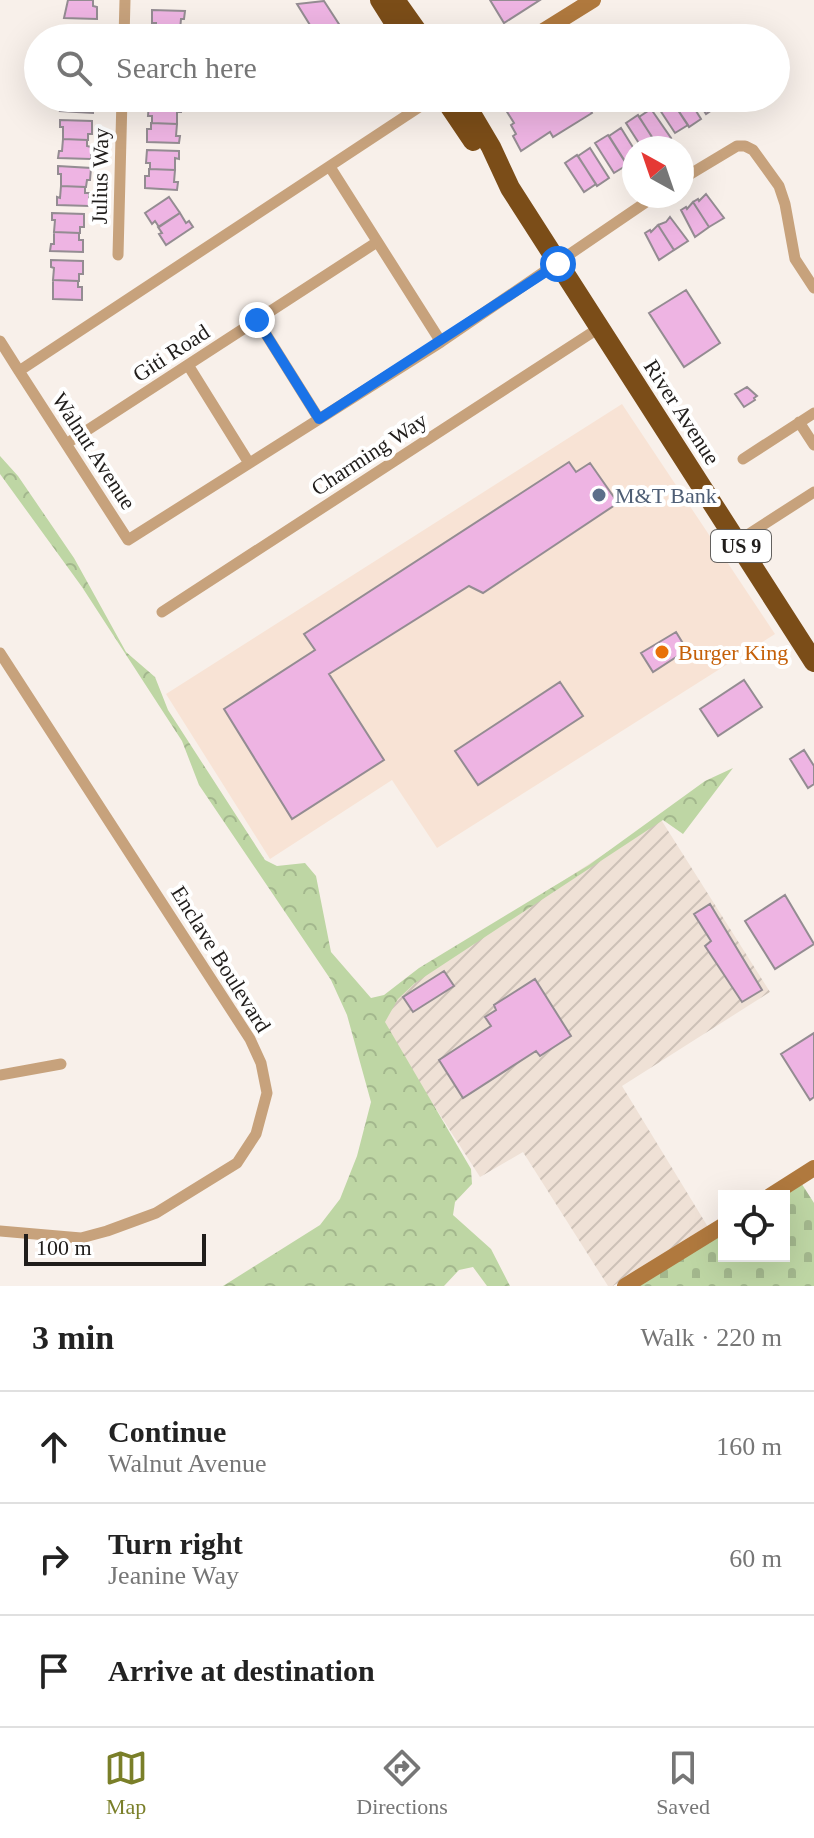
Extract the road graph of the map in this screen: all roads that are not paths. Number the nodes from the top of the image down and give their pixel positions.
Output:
1 (125, 0) edge
2 (380, 0) edge
3 (395, 0) edge
4 (593, 0) edge
5 (124, 24) edge
6 (395, 24) edge
7 (412, 24) edge
8 (554, 24) edge
9 (122, 112) edge
10 (412, 112) edge
11 (453, 112) edge
12 (470, 112) edge
13 (330, 167) junction
14 (694, 172) edge
15 (510, 188) junction
16 (636, 208) edge
17 (377, 242) junction
18 (118, 255) dead end
19 (558, 264) junction
20 (814, 288) edge
21 (257, 320) junction
22 (599, 328) junction
23 (0, 341) edge
24 (441, 342) junction
25 (188, 365) junction
26 (19, 371) junction
27 (814, 413) edge
28 (319, 419) junction
29 (799, 422) junction
30 (66, 444) junction
31 (814, 445) edge
32 (743, 459) dead end
33 (249, 463) junction
34 (814, 492) edge
35 (738, 541) junction
36 (162, 612) dead end
37 (0, 653) edge
38 (814, 662) edge
39 (61, 1064) dead end
40 (0, 1075) edge
41 (814, 1168) edge
42 (779, 1190) edge
43 (718, 1229) edge
44 (0, 1231) edge
45 (625, 1286) edge

1 - 5 street
2 - 6 highway
3 - 7 highway
4 - 8 street
9 - 18 street, Julius Way
10 - 13 street
11 - 15 highway, River Avenue / US 9
12 - 15 highway, River Avenue / US 9
13 - 17 street
13 - 26 street
14 - 20 street
15 - 19 highway, River Avenue / US 9
16 - 19 street, Walnut Avenue
17 - 21 street, Giti Road
17 - 24 street
19 - 22 highway, River Avenue / US 9
19 - 24 street, Walnut Avenue
21 - 25 street, Giti Road
21 - 28 street
22 - 35 highway, River Avenue / US 9
22 - 36 street, Charming Way
23 - 26 street, Walnut Avenue
24 - 28 street, Walnut Avenue
25 - 30 street, Giti Road
25 - 33 street
26 - 30 street, Walnut Avenue
27 - 29 street
28 - 33 street, Walnut Avenue
29 - 31 street
29 - 32 street
30 - 33 street, Walnut Avenue
34 - 35 street
35 - 38 highway, River Avenue / US 9
37 - 44 street, Enclave Boulevard
39 - 40 street
41 - 42 street
43 - 45 street

